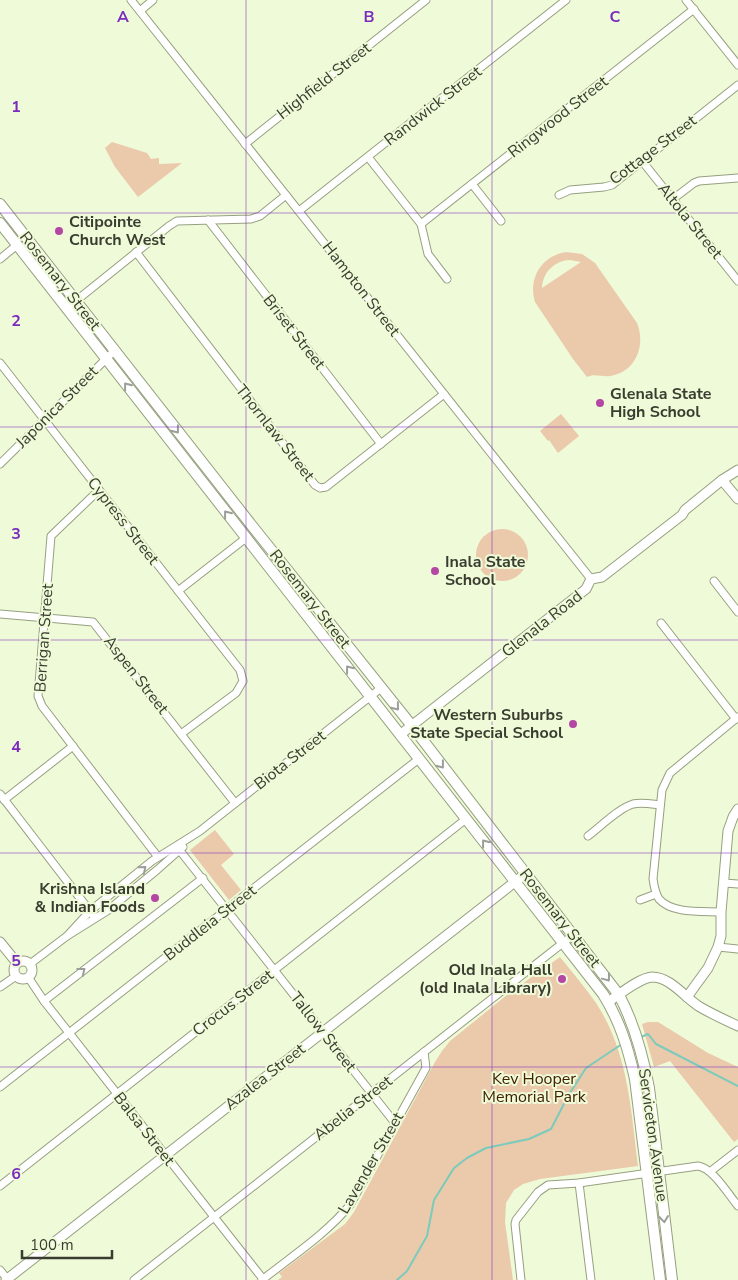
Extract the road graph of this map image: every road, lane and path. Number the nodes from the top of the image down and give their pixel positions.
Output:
1 (131, 0) edge
2 (153, 0) edge
3 (426, 0) edge
4 (566, 0) edge
5 (686, 0) edge
6 (694, 10) junction
7 (140, 11) junction
8 (738, 65) edge
9 (738, 84) edge
10 (246, 144) junction
11 (368, 157) junction
12 (642, 161) junction
13 (738, 178) edge
14 (472, 184) junction
15 (286, 195) junction
16 (559, 195) dead end
17 (673, 199) junction
18 (0, 204) edge
19 (299, 211) junction
20 (208, 220) junction
21 (501, 221) dead end
22 (0, 223) edge
23 (422, 224) junction
24 (17, 245) junction
25 (136, 252) junction
26 (0, 259) edge
27 (447, 279) dead end
28 (738, 281) edge
29 (75, 301) junction
30 (67, 308) junction
31 (114, 351) junction
32 (106, 359) junction
33 (0, 363) edge
34 (444, 394) junction
35 (44, 420) junction
36 (381, 444) junction
37 (0, 464) edge
38 (738, 470) edge
39 (724, 482) junction
40 (99, 490) junction
41 (738, 499) edge
42 (246, 538) junction
43 (591, 579) junction
44 (714, 581) dead end
45 (178, 591) junction
46 (738, 612) edge
47 (0, 614) edge
48 (45, 618) junction
49 (661, 623) dead end
50 (381, 688) junction
51 (370, 696) junction
52 (737, 718) edge
53 (412, 726) junction
54 (181, 734) junction
55 (401, 734) junction
56 (73, 746) junction
57 (420, 758) junction
58 (2, 797) edge
59 (235, 803) junction
60 (660, 805) junction
61 (738, 809) edge
62 (466, 819) junction
63 (588, 836) dead end
64 (178, 848) junction
65 (158, 857) junction
66 (525, 874) junction
67 (203, 878) junction
68 (514, 882) junction
69 (724, 884) junction
70 (738, 884) edge
71 (656, 894) junction
72 (640, 900) dead end
73 (227, 909) junction
74 (90, 912) junction
75 (721, 912) junction
76 (96, 919) junction
77 (573, 935) junction
78 (67, 936) junction
79 (0, 942) edge
80 (563, 943) junction
81 (718, 946) junction
82 (738, 949) edge
83 (17, 963) junction
84 (30, 964) junction
85 (275, 970) junction
86 (16, 976) junction
87 (28, 977) junction
88 (0, 987) edge
89 (619, 995) junction
90 (687, 997) junction
91 (44, 1001) junction
92 (608, 1002) junction
93 (738, 1026) edge
94 (323, 1031) junction
95 (70, 1034) junction
96 (424, 1052) junction
97 (414, 1060) junction
98 (422, 1074) junction
99 (0, 1087) edge
100 (371, 1093) junction
101 (117, 1094) junction
102 (395, 1123) junction
103 (738, 1150) edge
104 (165, 1155) junction
105 (710, 1171) junction
106 (653, 1172) junction
107 (579, 1183) junction
108 (0, 1186) edge
109 (738, 1206) edge
110 (213, 1217) junction
111 (0, 1270) edge
112 (7, 1280) edge
113 (134, 1280) edge
114 (262, 1280) edge
115 (521, 1280) edge
116 (591, 1280) edge
117 (660, 1280) edge
118 (672, 1280) edge

1 - 7 street, Hampton Street
2 - 7 street
3 - 10 street, Highfield Street
4 - 11 street, Randwick Street
5 - 6 street
6 - 8 street
6 - 14 street, Ringwood Street
7 - 10 street, Hampton Street
9 - 12 street, Cottage Street
10 - 15 street, Hampton Street
11 - 19 street, Randwick Street
11 - 23 street
12 - 16 street, Cottage Street
12 - 17 street, Altola Street
13 - 17 street
14 - 21 street
14 - 23 street, Ringwood Street
15 - 19 street, Hampton Street
15 - 20 street
17 - 28 street, Altola Street
18 - 29 main road, Rosemary Street
19 - 34 street, Hampton Street
20 - 25 street
20 - 36 street, Briset Street
22 - 24 main road, Rosemary Street
23 - 27 street
24 - 26 street
24 - 30 main road, Rosemary Street
25 - 29 street
25 - 36 street, Thornlaw Street
29 - 30 street
29 - 31 main road, Rosemary Street
30 - 32 main road, Rosemary Street
31 - 32 street, Japonica Street
31 -> 50 main road, Rosemary Street
32 - 35 street, Japonica Street
42 -> 32 main road, Rosemary Street
33 - 35 street, Cypress Street
34 - 36 street, Thornlaw Street
34 - 43 street, Hampton Street
35 - 37 street, Japonica Street
35 - 40 street, Cypress Street
38 - 39 street, Glenala Road
39 - 41 street
39 - 43 street, Glenala Road
40 - 45 street, Cypress Street
40 - 48 street, Berrigan Street
42 - 45 street
51 -> 42 main road, Rosemary Street
43 - 53 street, Glenala Road
44 - 46 street
45 - 54 street, Cypress Street
47 - 48 street, Aspen Street
48 - 54 street, Aspen Street
48 - 56 street, Berrigan Street
49 - 52 street
50 - 51 street, Biota Street
50 -> 53 main road, Rosemary Street
51 - 55 main road, Rosemary Street
51 - 59 street, Biota Street
52 - 60 street
53 - 55 street, Glenala Road
53 -> 66 main road, Rosemary Street
54 - 59 street, Aspen Street
55 - 57 main road, Rosemary Street
56 - 58 street
56 - 65 street, Berrigan Street
57 - 62 main road, Rosemary Street
57 - 73 street, Buddleia Street
58 - 74 street
59 - 64 street, Biota Street
60 - 63 street
60 - 71 street
61 - 69 street
68 -> 62 main road, Rosemary Street
62 - 85 street, Crocus Street
64 - 65 street, Biota Street
64 - 67 street, Tallow Street
64 - 76 street, Biota Street
74 -> 65 street, Biota Street
66 - 68 street, Azalea Street
66 - 77 main road, Rosemary Street
67 - 73 street, Tallow Street
91 -> 67 street
68 - 80 main road, Rosemary Street
68 - 94 street, Azalea Street
69 - 70 street
69 - 75 street
71 - 72 street
71 - 75 street
73 - 85 street, Tallow Street
73 - 95 street, Buddleia Street
74 - 76 street
74 - 78 street, Biota Street
75 - 81 street
76 - 78 street, Biota Street
77 - 80 street, Abelia Street
77 -> 89 main road, Rosemary Street
78 - 84 street, Biota Street
79 - 83 street
80 - 92 main road, Rosemary Street
80 - 96 street, Abelia Street
81 - 82 street
81 - 90 street
83 - 84 street
83 - 86 street
84 - 87 street
85 - 94 street, Tallow Street
85 - 101 street, Crocus Street
86 - 87 street
86 - 88 street
87 - 91 street, Balsa Street
89 - 90 street
89 - 92 street
89 - 106 main road, Serviceton Avenue
90 - 93 street
91 - 95 street, Balsa Street
92 - 106 main road, Serviceton Avenue
94 - 100 street, Tallow Street
94 - 104 street, Azalea Street
95 - 99 street, Buddleia Street
95 - 101 street, Balsa Street
96 - 97 street, Abelia Street
96 - 98 street, Lavender Street
97 - 98 street
97 - 100 street, Abelia Street
98 - 102 street, Lavender Street
100 - 102 street, Tallow Street
100 - 110 street, Abelia Street
101 - 104 street, Balsa Street
101 - 108 street, Crocus Street
102 - 114 street, Lavender Street
103 - 105 street
104 - 110 street, Balsa Street
104 - 112 street, Azalea Street
105 - 106 street
105 - 109 street
106 - 107 street
106 - 117 main road, Serviceton Avenue
106 -> 118 main road, Serviceton Avenue
107 - 115 street
107 - 116 street
110 - 113 street, Abelia Street
110 - 114 street, Balsa Street
111 - 112 street

